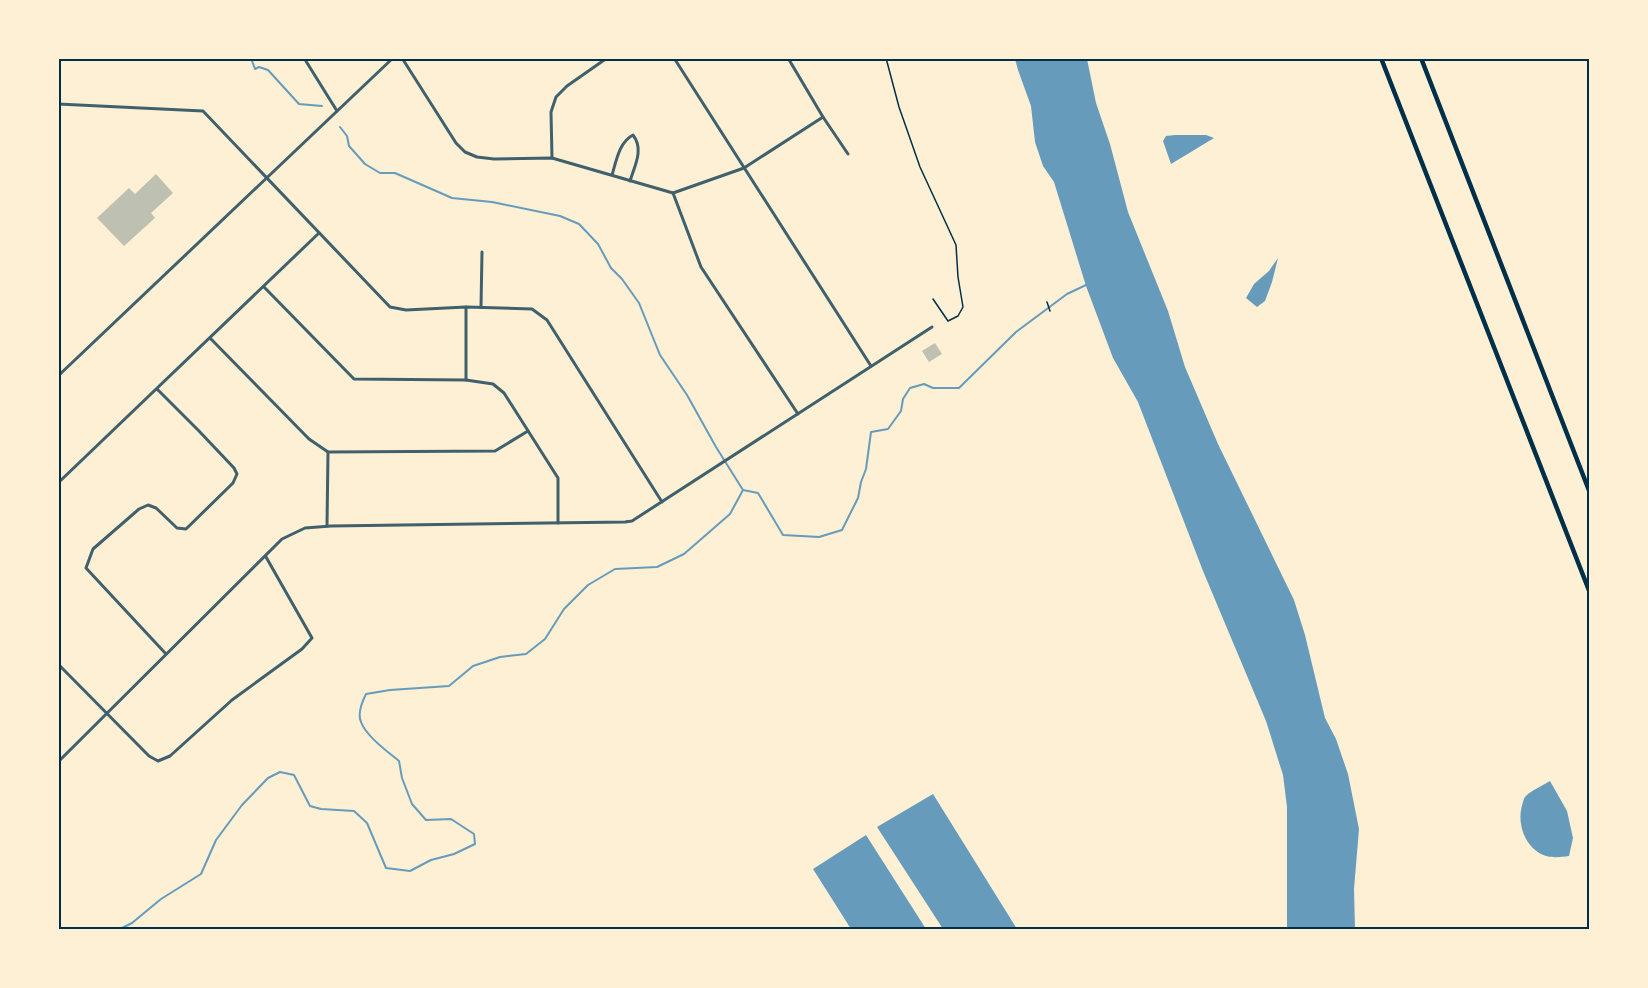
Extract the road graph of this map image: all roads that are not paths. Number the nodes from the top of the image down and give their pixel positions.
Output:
1 (304, 58) edge
2 (393, 58) edge
3 (402, 58) edge
4 (607, 58) edge
5 (674, 58) edge
6 (788, 58) edge
7 (1382, 58) edge
8 (1421, 58) edge
9 (58, 104) edge
10 (337, 111) junction
11 (823, 117) junction
12 (848, 154) dead end
13 (552, 158) junction
14 (744, 168) junction
15 (612, 175) junction
16 (267, 178) junction
17 (630, 181) junction
18 (673, 193) junction
19 (320, 233) junction
20 (482, 252) dead end
21 (264, 287) junction
22 (466, 307) junction
23 (482, 308) junction
24 (933, 327) dead end
25 (210, 338) junction
26 (871, 366) junction
27 (58, 376) edge
28 (466, 380) junction
29 (157, 389) junction
30 (798, 414) junction
31 (528, 431) junction
32 (328, 452) junction
33 (58, 483) edge
34 (1590, 494) edge
35 (662, 502) junction
36 (558, 523) junction
37 (327, 526) junction
38 (266, 557) junction
39 (1590, 593) edge
40 (166, 654) junction
41 (58, 664) edge
42 (106, 713) junction
43 (58, 762) edge

1 - 10 street
2 - 10 street
3 - 13 street
4 - 13 street
5 - 14 street
6 - 11 street
7 - 39 highway
8 - 34 highway
9 - 16 street
10 - 16 street
11 - 12 street
11 - 14 street
13 - 15 street
14 - 18 street
14 - 26 street
15 - 17 street
15 - 17 street
16 - 19 street
16 - 27 street
17 - 18 street
18 - 30 street
19 - 21 street
19 - 22 street
20 - 23 street
21 - 25 street
21 - 28 street
22 - 23 street
22 - 28 street
23 - 35 street
24 - 26 street
25 - 29 street
25 - 32 street
26 - 30 street
28 - 31 street
29 - 33 street
29 - 40 street
30 - 35 street
31 - 32 street
31 - 36 street
32 - 37 street
35 - 36 street
36 - 37 street
37 - 38 street
38 - 40 street
38 - 42 street
40 - 42 street
41 - 42 street
42 - 43 street

